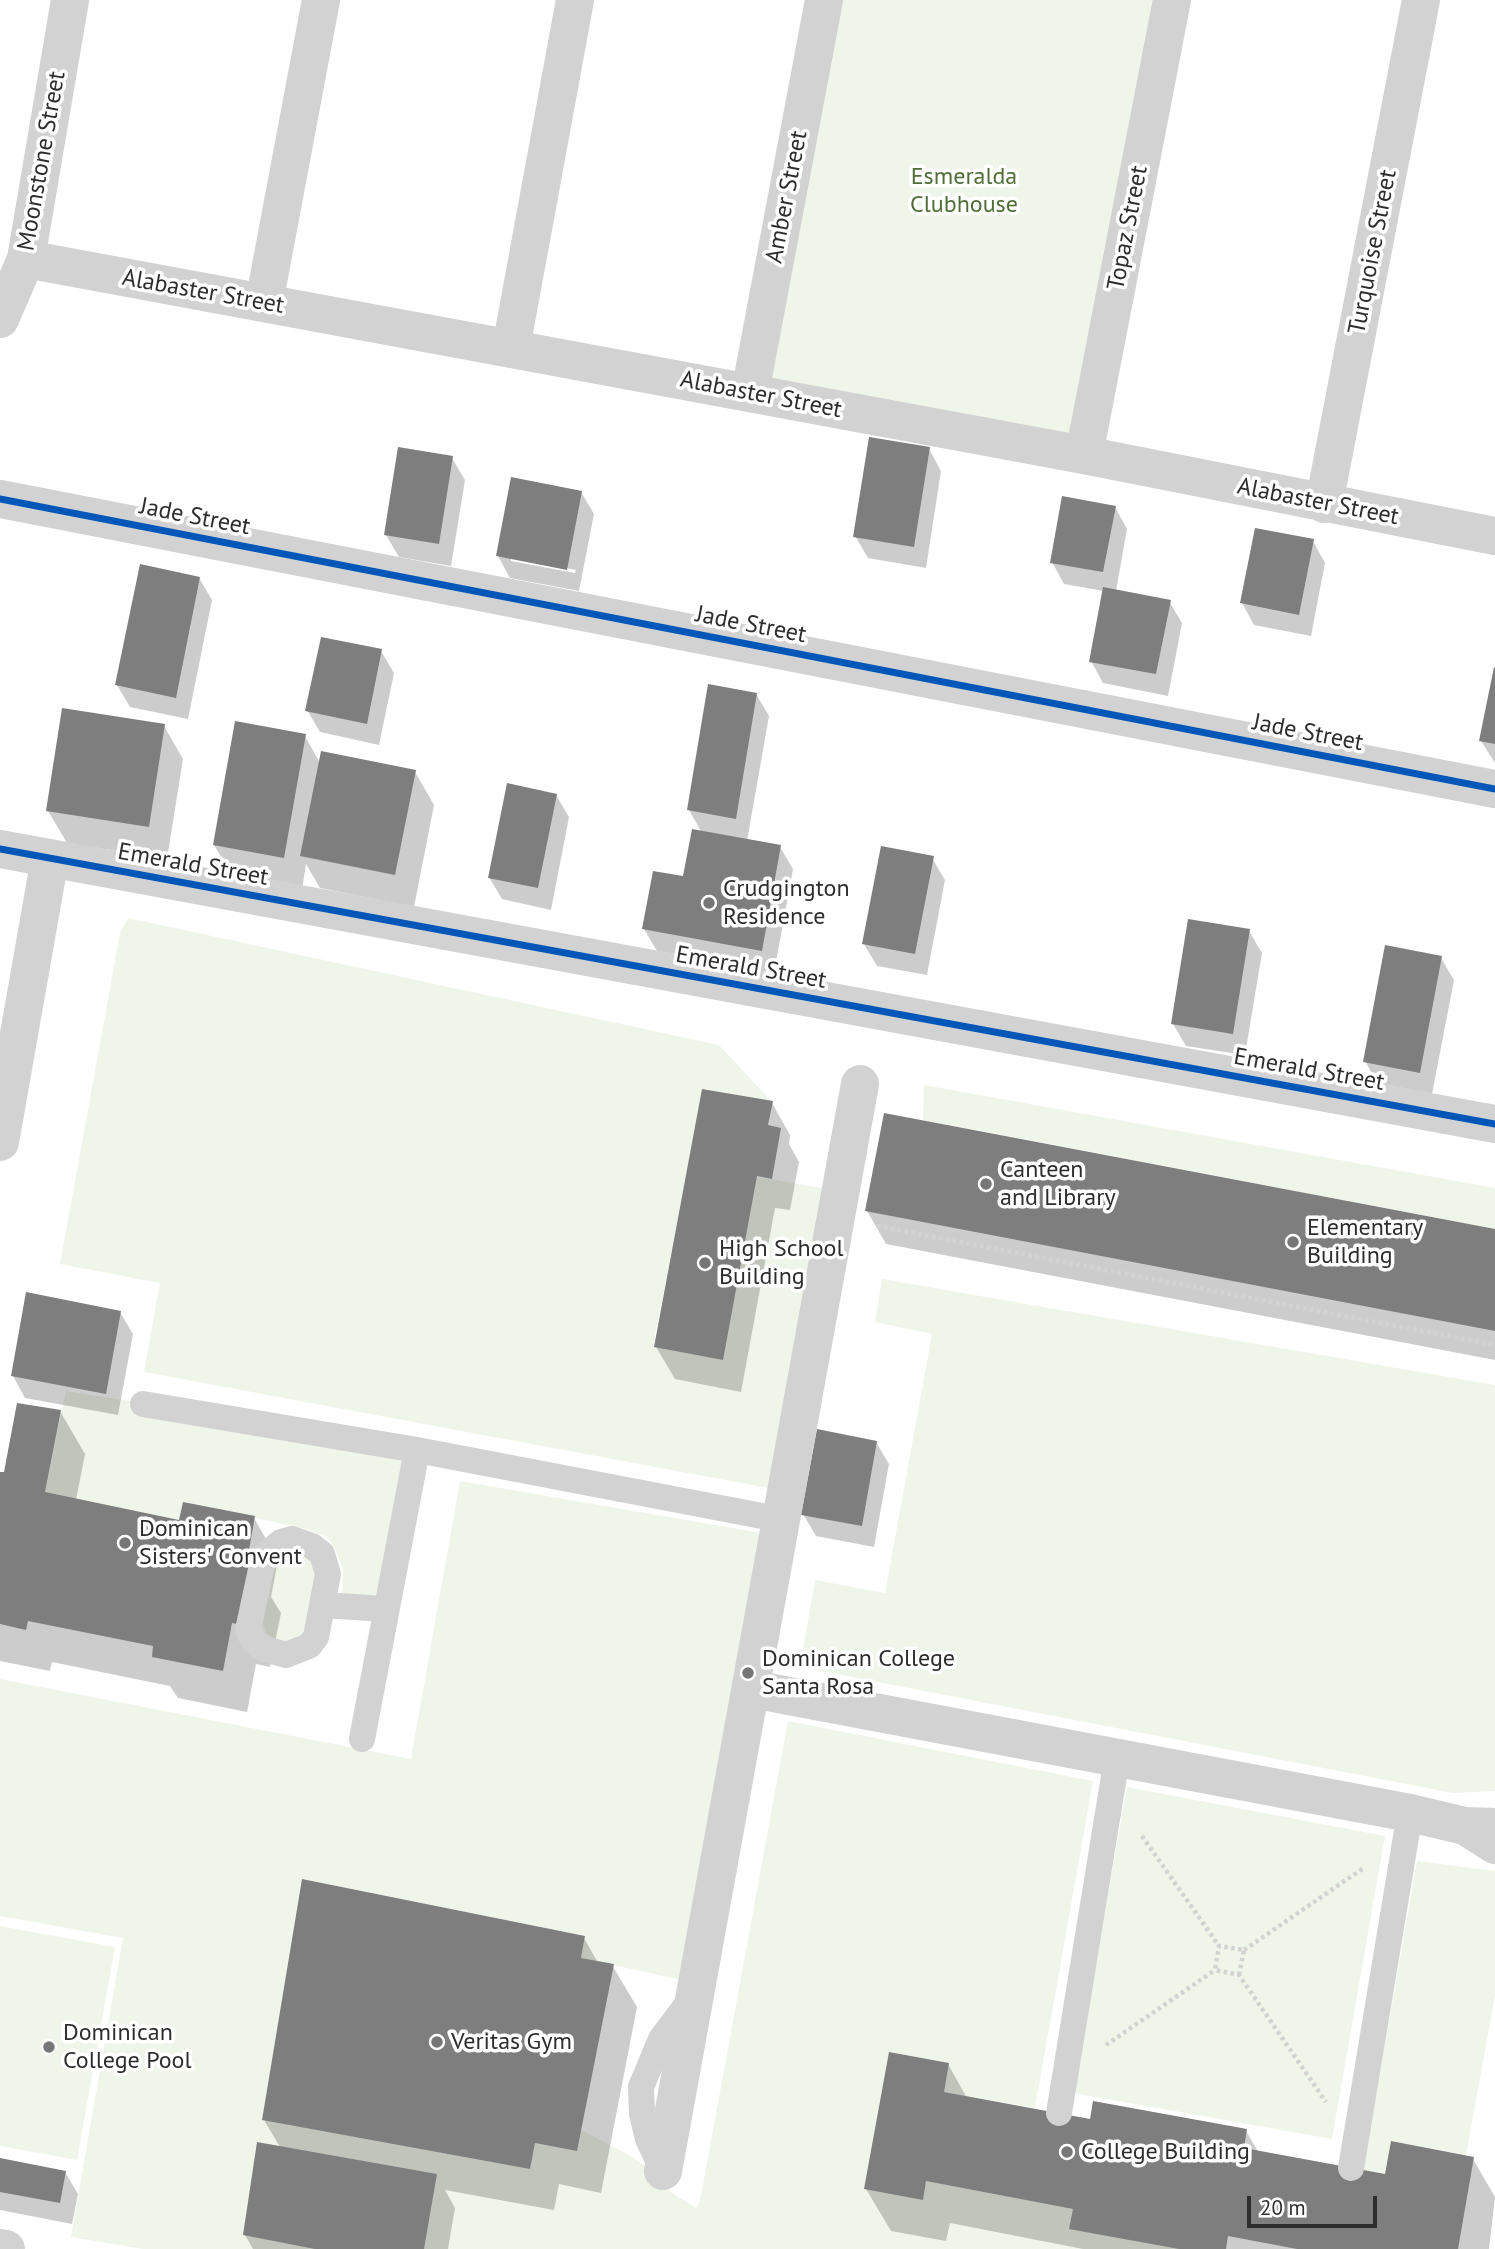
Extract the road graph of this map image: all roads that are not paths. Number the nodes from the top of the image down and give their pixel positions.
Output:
1 (69, 0) edge
2 (321, 0) edge
3 (575, 0) edge
4 (824, 0) edge
5 (1172, 0) edge
6 (1421, 0) edge
7 (26, 259) junction
8 (264, 303) junction
9 (0, 319) edge
10 (510, 348) junction
11 (750, 393) junction
12 (1084, 455) junction
13 (0, 499) edge
14 (1324, 504) junction
15 (1495, 536) edge
16 (1495, 789) edge
17 (0, 849) edge
18 (50, 858) junction
19 (860, 1084) dead end
20 (1495, 1124) edge
21 (0, 1142) edge
22 (143, 1404) dead end
23 (417, 1450) junction
24 (783, 1520) junction
25 (323, 1605) dead end
26 (385, 1609) junction
27 (752, 1689) junction
28 (362, 1739) dead end
29 (1114, 1775) junction
30 (1408, 1826) junction
31 (1485, 1832) edge
32 (1059, 2113) dead end
33 (1353, 2156) road end
34 (663, 2171) dead end
35 (0, 2248) edge
36 (6, 2249) edge

1 - 7 street, Moonstone Street
2 - 8 street
3 - 10 street
4 - 11 street, Amber Street
5 - 12 street, Topaz Street
6 - 14 street, Turquoise Street
7 - 8 street, Alabaster Street
7 - 9 street, Moonstone Street
8 - 10 street, Alabaster Street
10 - 11 street, Alabaster Street
11 - 12 street, Alabaster Street
12 - 14 street, Alabaster Street
13 - 16 street, Jade Street
14 - 15 street, Alabaster Street
17 - 18 street, Emerald Street
18 - 20 street, Emerald Street
18 - 21 street
19 - 24 street
22 - 23 lane
23 - 24 lane
23 - 26 lane
24 - 27 street
25 - 26 lane
26 - 28 lane
27 - 29 street
27 - 34 street
29 - 30 street
29 - 32 lane
30 - 31 street
30 - 33 lane
35 - 36 street

